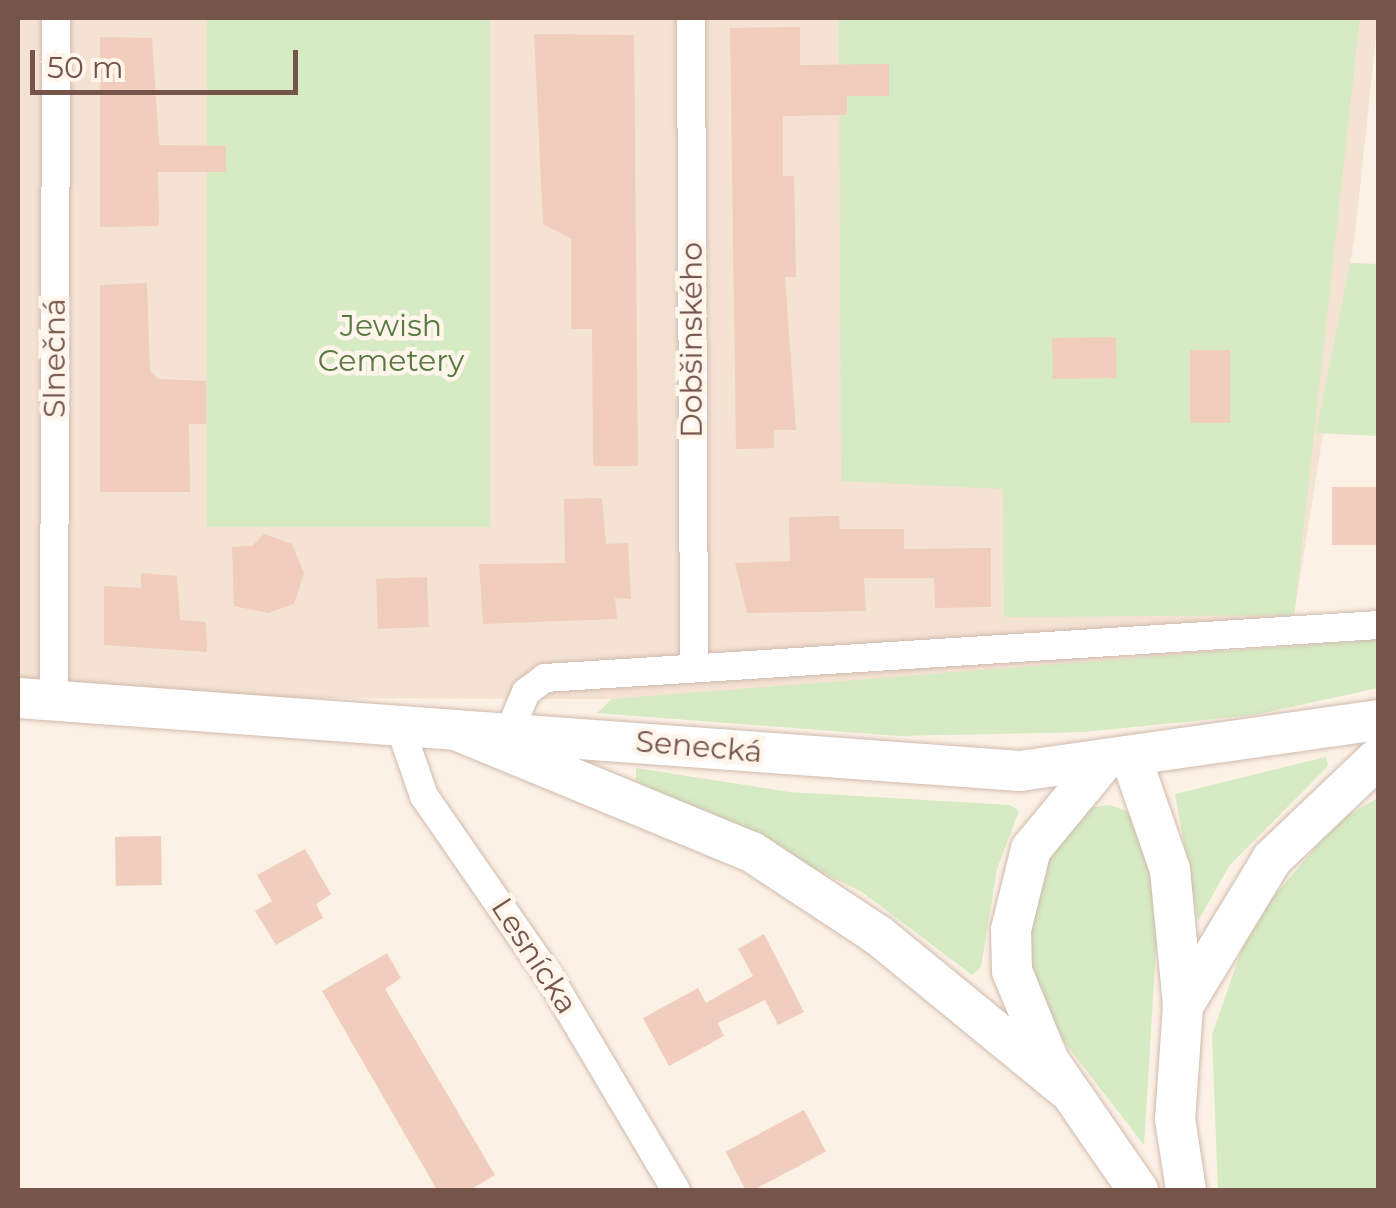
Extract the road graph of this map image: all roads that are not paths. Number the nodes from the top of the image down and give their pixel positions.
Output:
1 (56, 18) edge
2 (691, 18) edge
3 (1378, 625) edge
4 (694, 663) junction
5 (36, 698) edge
6 (1378, 720) edge
7 (398, 721) junction
8 (446, 724) junction
9 (510, 730) junction
10 (1378, 758) edge
11 (1117, 761) junction
12 (1183, 1006) junction
13 (1064, 1087) junction
14 (676, 1190) edge
15 (1138, 1190) edge
16 (1186, 1190) edge

1 - 5 street, Slnečná
2 - 4 street, Dobšinského
3 - 4 street
4 - 9 street
5 - 7 main road, Senecká
6 - 11 main road, Senecká
7 - 8 main road, Senecká
7 - 14 street, Lesnícka
8 - 9 main road, Senecká
8 - 13 main road
9 - 11 main road, Senecká
10 - 12 main road
11 - 12 main road
11 - 13 main road
12 - 16 main road
13 - 15 main road

